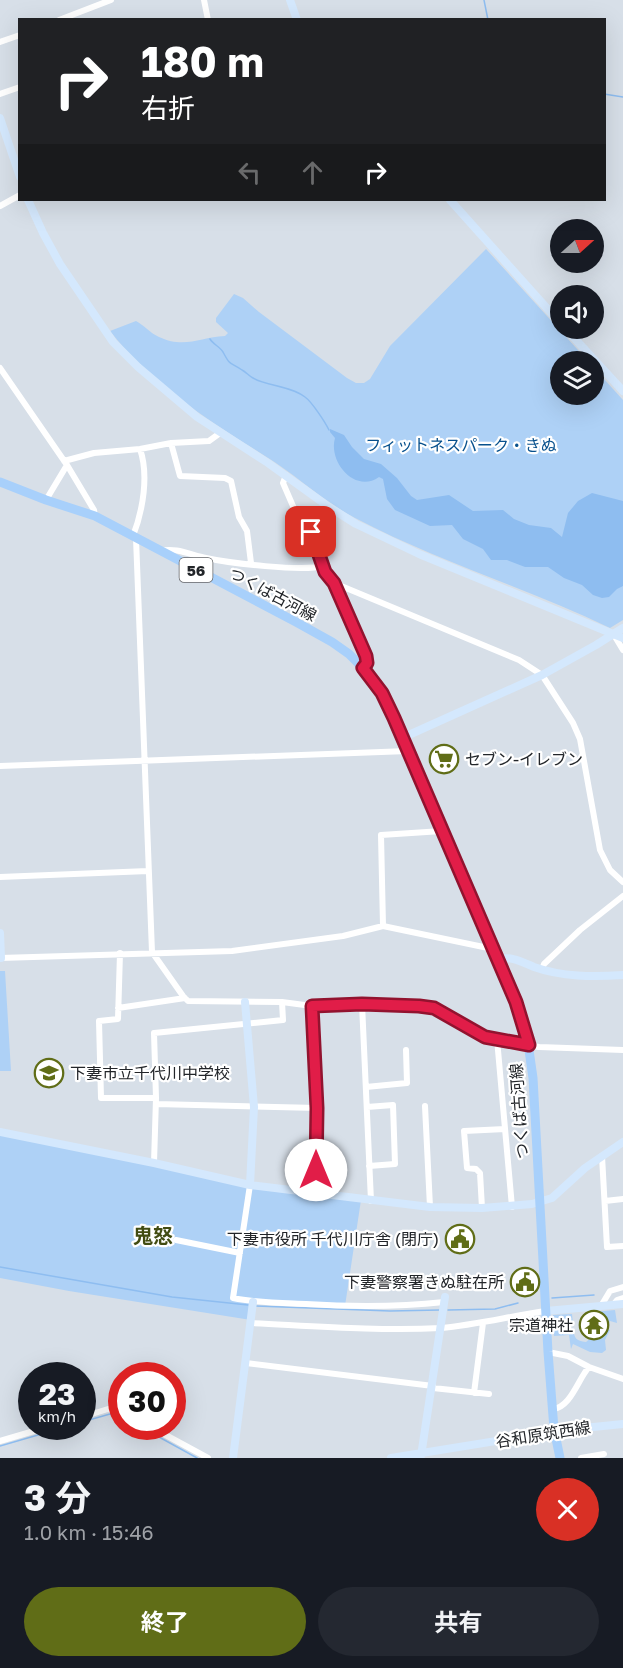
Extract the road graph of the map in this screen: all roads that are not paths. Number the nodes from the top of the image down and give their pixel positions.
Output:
1 (111, 0) edge
2 (204, 0) edge
3 (290, 0) edge
4 (64, 18) edge
5 (205, 18) edge
6 (296, 18) edge
7 (18, 36) edge
8 (0, 42) edge
9 (18, 88) edge
10 (0, 94) edge
11 (0, 118) edge
12 (18, 144) edge
13 (9, 148) junction
14 (18, 172) edge
15 (18, 196) edge
16 (28, 201) edge
17 (451, 201) edge
18 (0, 206) edge
19 (550, 312) edge
20 (576, 339) edge
21 (0, 368) edge
22 (623, 391) edge
23 (220, 433) junction
24 (171, 443) junction
25 (140, 449) junction
26 (65, 463) junction
27 (286, 476) junction
28 (0, 482) edge
29 (46, 500) junction
30 (95, 516) junction
31 (135, 537) junction
32 (160, 551) junction
33 (251, 563) junction
34 (323, 566) junction
35 (334, 583) junction
36 (623, 628) edge
37 (619, 636) edge
38 (623, 650) edge
39 (363, 668) junction
40 (542, 675) junction
41 (402, 738) junction
42 (408, 751) junction
43 (145, 761) junction
44 (0, 766) edge
45 (442, 831) junction
46 (148, 871) junction
47 (0, 876) edge
48 (623, 882) edge
49 (623, 896) edge
50 (384, 927) junction
51 (0, 933) edge
52 (493, 949) junction
53 (152, 952) junction
54 (120, 953) junction
55 (0, 958) edge
56 (498, 960) junction
57 (542, 969) junction
58 (623, 975) edge
59 (185, 998) junction
60 (245, 1002) junction
61 (282, 1002) junction
62 (362, 1004) junction
63 (312, 1006) junction
64 (118, 1008) junction
65 (248, 1024) junction
66 (497, 1039) junction
67 (529, 1045) junction
68 (406, 1050) dead end
69 (623, 1050) edge
70 (366, 1087) junction
71 (156, 1101) junction
72 (425, 1106) dead end
73 (254, 1107) junction
74 (367, 1107) junction
75 (317, 1108) junction
76 (505, 1129) junction
77 (0, 1132) edge
78 (623, 1142) edge
79 (602, 1156) junction
80 (154, 1163) junction
81 (369, 1166) junction
82 (250, 1185) junction
83 (316, 1194) junction
84 (623, 1199) edge
85 (371, 1201) junction
86 (605, 1201) junction
87 (540, 1202) junction
88 (430, 1207) junction
89 (512, 1207) junction
90 (482, 1208) junction
91 (176, 1240) dead end
92 (623, 1246) edge
93 (240, 1252) junction
94 (623, 1287) edge
95 (623, 1298) edge
96 (445, 1300) joint
97 (253, 1302) junction
98 (623, 1304) edge
99 (613, 1305) junction
100 (601, 1306) junction
101 (546, 1311) junction
102 (251, 1323) junction
103 (483, 1323) junction
104 (441, 1328) junction
105 (549, 1352) junction
106 (246, 1363) junction
107 (589, 1366) junction
108 (623, 1379) edge
109 (433, 1387) junction
110 (474, 1393) junction
111 (489, 1395) dead end
112 (553, 1409) junction
113 (623, 1424) edge
114 (555, 1432) junction
115 (18, 1436) edge
116 (175, 1440) edge
117 (0, 1441) edge
118 (604, 1454) dead end
119 (421, 1456) edge
120 (208, 1458) edge
121 (233, 1458) edge
122 (392, 1458) edge
123 (560, 1458) edge
124 (581, 1458) edge

1 - 4 street
2 - 5 street
3 - 6 street
7 - 8 street
9 - 10 street
11 - 13 street
12 - 13 street
13 - 14 street
15 - 18 street
16 - 23 street
17 - 19 street
20 - 22 street
21 - 26 street
23 - 24 street
23 - 27 street
24 - 25 street
24 - 33 street
25 - 26 street
25 - 31 street
26 - 29 street
26 - 30 street
27 - 34 street
27 - 37 street
28 - 29 main road, つくば古河線 / 56
29 - 30 main road, つくば古河線 / 56
30 - 31 main road, つくば古河線 / 56
31 - 32 main road, つくば古河線 / 56
31 - 43 street
32 - 33 street
32 - 39 main road, つくば古河線 / 56
33 - 34 street
34 - 35 street
35 - 39 street
35 - 40 street
36 - 37 street
37 - 38 street
37 - 40 street
39 - 41 main road, つくば古河線 / 56
40 - 41 street
40 - 48 street
41 - 42 main road, つくば古河線 / 56
42 - 43 street
42 - 45 main road, つくば古河線 / 56
43 - 44 street
43 - 46 street
45 - 50 street
45 - 52 main road, つくば古河線 / 56
46 - 47 street
46 - 53 street
49 - 57 street
50 - 52 street
50 - 53 street
51 - 55 street
52 - 56 main road, つくば古河線 / 56
53 - 54 street
53 - 59 street
54 - 55 street
54 - 64 street
56 - 57 street
56 - 67 main road, つくば古河線 / 56
57 - 58 street
59 - 60 street
59 - 64 street
60 - 61 street
60 - 65 street
61 - 63 street
61 - 65 street
62 - 63 street
62 - 66 street
62 - 70 street
63 - 75 street
64 - 71 street
65 - 71 street
65 - 73 street
66 - 67 street
66 - 76 street
67 - 69 street
67 - 87 main road, つくば古河線 / 56
68 - 70 street
70 - 74 street
71 - 73 street
71 - 80 street
72 - 88 street
73 - 75 street
73 - 82 street
74 - 81 street
74 - 81 street
75 - 83 street
76 - 89 street
76 - 90 street
77 - 80 street
78 - 79 street
79 - 86 street
79 - 87 street
80 - 82 street
81 - 85 street
82 - 83 street
82 - 93 street
83 - 85 street
84 - 86 street
85 - 88 street
86 - 92 street
87 - 89 street
87 - 101 main road, つくば古河線 / 56
88 - 90 street
89 - 90 street
91 - 93 street
93 - 97 street
94 - 100 street
95 - 99 street
96 - 97 street
96 - 104 street
97 - 102 street
98 - 99 street
99 - 100 street
100 - 101 street
101 - 103 street
101 - 105 main road, つくば古河線 / 56
102 - 104 street
102 - 106 street
103 - 104 street
103 - 110 street
104 - 109 street
105 - 107 street
105 - 112 main road, つくば古河線 / 56
106 - 109 street
106 - 121 street
107 - 108 street
107 - 112 street
109 - 110 street
109 - 119 street
110 - 111 street
112 - 114 main road, つくば古河線 / 56
113 - 114 street, 谷和原筑西線
114 - 119 street, 谷和原筑西線
114 - 123 main road, つくば古河線 / 56
115 - 117 street
116 - 120 street
118 - 124 street
119 - 122 street, 谷和原筑西線

